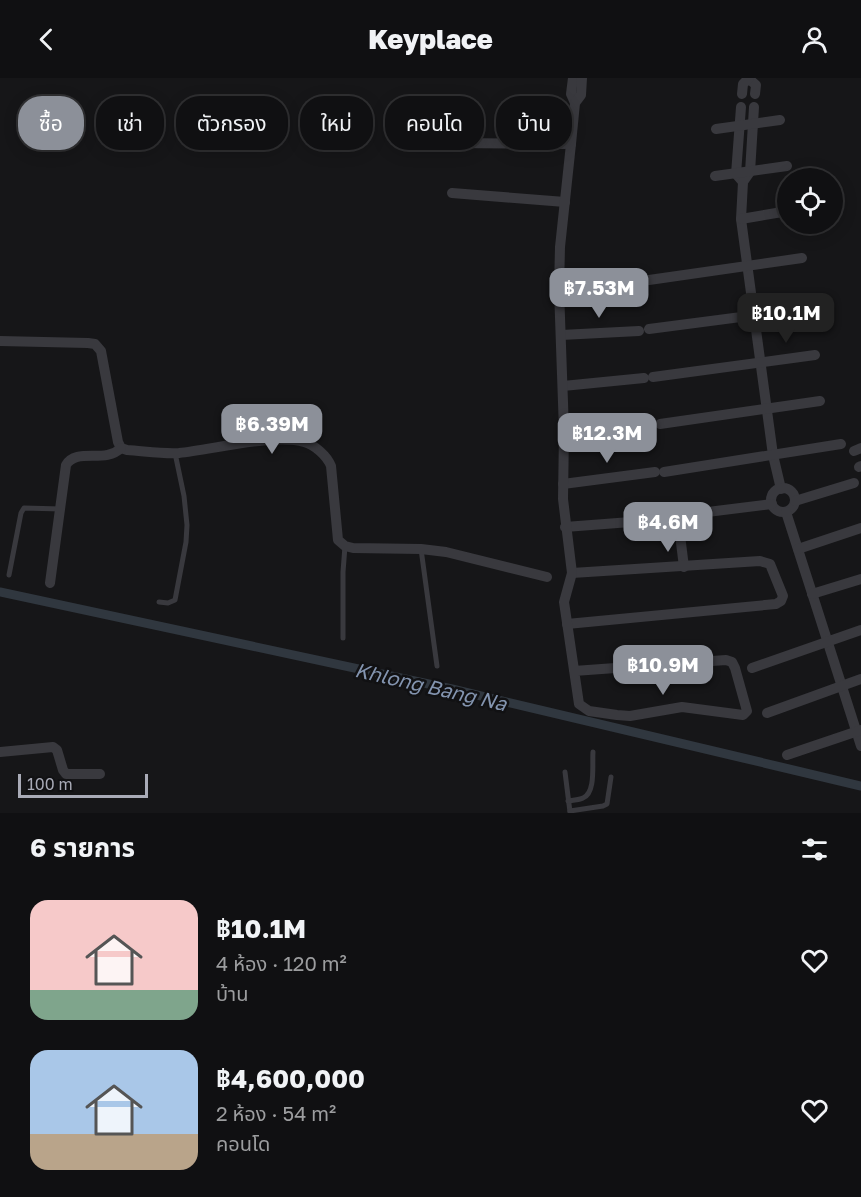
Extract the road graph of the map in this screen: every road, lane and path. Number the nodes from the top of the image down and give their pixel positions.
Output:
1 (573, 78) edge
2 (582, 78) edge
3 (749, 79) edge
4 (742, 94) dead end
5 (755, 94) dead end
6 (575, 103) junction
7 (741, 107) dead end
8 (754, 107) dead end
9 (780, 120) dead end
10 (753, 124) junction
11 (739, 126) junction
12 (716, 129) dead end
13 (572, 134) edge
14 (570, 150) edge
15 (787, 166) dead end
16 (750, 172) junction
17 (715, 176) dead end
18 (739, 178) junction
19 (452, 193) dead end
20 (565, 202) junction
21 (777, 214) edge
22 (741, 219) junction
23 (802, 258) dead end
24 (747, 267) junction
25 (619, 280) dead end
26 (649, 280) dead end
27 (559, 290) junction
28 (810, 308) dead end
29 (753, 316) junction
30 (561, 336) junction
31 (0, 341) edge
32 (815, 355) dead end
33 (760, 362) junction
34 (563, 386) junction
35 (820, 401) dead end
36 (767, 407) junction
37 (564, 431) junction
38 (841, 444) dead end
39 (121, 448) junction
40 (176, 453) junction
41 (772, 455) junction
42 (854, 483) dead end
43 (563, 484) junction
44 (781, 489) junction
45 (795, 501) junction
46 (772, 504) junction
47 (61, 509) junction
48 (786, 512) junction
49 (565, 527) junction
50 (861, 528) edge
51 (680, 535) dead end
52 (345, 546) junction
53 (421, 549) junction
54 (798, 549) junction
55 (684, 567) junction
56 (572, 573) junction
57 (9, 575) dead end
58 (547, 577) dead end
59 (861, 579) edge
60 (50, 583) dead end
61 (812, 594) junction
62 (159, 602) dead end
63 (567, 624) junction
64 (861, 630) edge
65 (343, 638) dead end
66 (827, 641) junction
67 (437, 666) dead end
68 (752, 668) dead end
69 (574, 671) junction
70 (861, 679) edge
71 (842, 685) junction
72 (767, 713) dead end
73 (858, 731) edge
74 (861, 746) edge
75 (0, 752) edge
76 (592, 752) dead end
77 (788, 755) dead end
78 (565, 772) dead end
79 (100, 774) dead end
80 (610, 777) dead end
81 (568, 801) junction
82 (570, 812) edge

1 - 6 street
2 - 6 street
3 - 4 street
3 - 5 street
6 - 13 street
7 - 11 street
8 - 10 street
9 - 10 street
10 - 11 street
10 - 16 street
11 - 12 street
11 - 18 street
14 - 20 street
15 - 16 street
16 - 18 street
17 - 18 street
18 - 22 street
19 - 20 street
20 - 27 street
21 - 22 street
22 - 24 street
23 - 24 street
24 - 26 street
24 - 29 street
25 - 27 street
27 - 30 street
28 - 29 street
29 - 30 street
29 - 33 street
30 - 34 street
31 - 39 street
32 - 33 street
33 - 34 street
33 - 36 street
34 - 37 street
35 - 36 street
36 - 37 street
36 - 41 street
37 - 43 street
38 - 41 street
39 - 40 street
39 - 47 street
40 - 52 street
40 - 62 lane
41 - 43 street
41 - 44 street
42 - 45 street
43 - 49 street
44 - 45 street
44 - 46 street
45 - 48 street
46 - 48 street
46 - 49 street
47 - 57 lane
47 - 60 street
48 - 54 street
49 - 56 street
50 - 54 street
51 - 55 street
52 - 53 street
52 - 65 lane
53 - 58 street
53 - 67 lane
54 - 61 street
55 - 56 street
55 - 63 street
56 - 63 street
59 - 61 street
61 - 66 street
63 - 69 street
64 - 66 street
66 - 68 street
66 - 71 street
69 - 69 street
70 - 71 street
71 - 72 street
71 - 73 street
73 - 74 street
73 - 77 street
75 - 79 street
76 - 81 lane
78 - 81 lane
80 - 82 lane
81 - 82 lane

